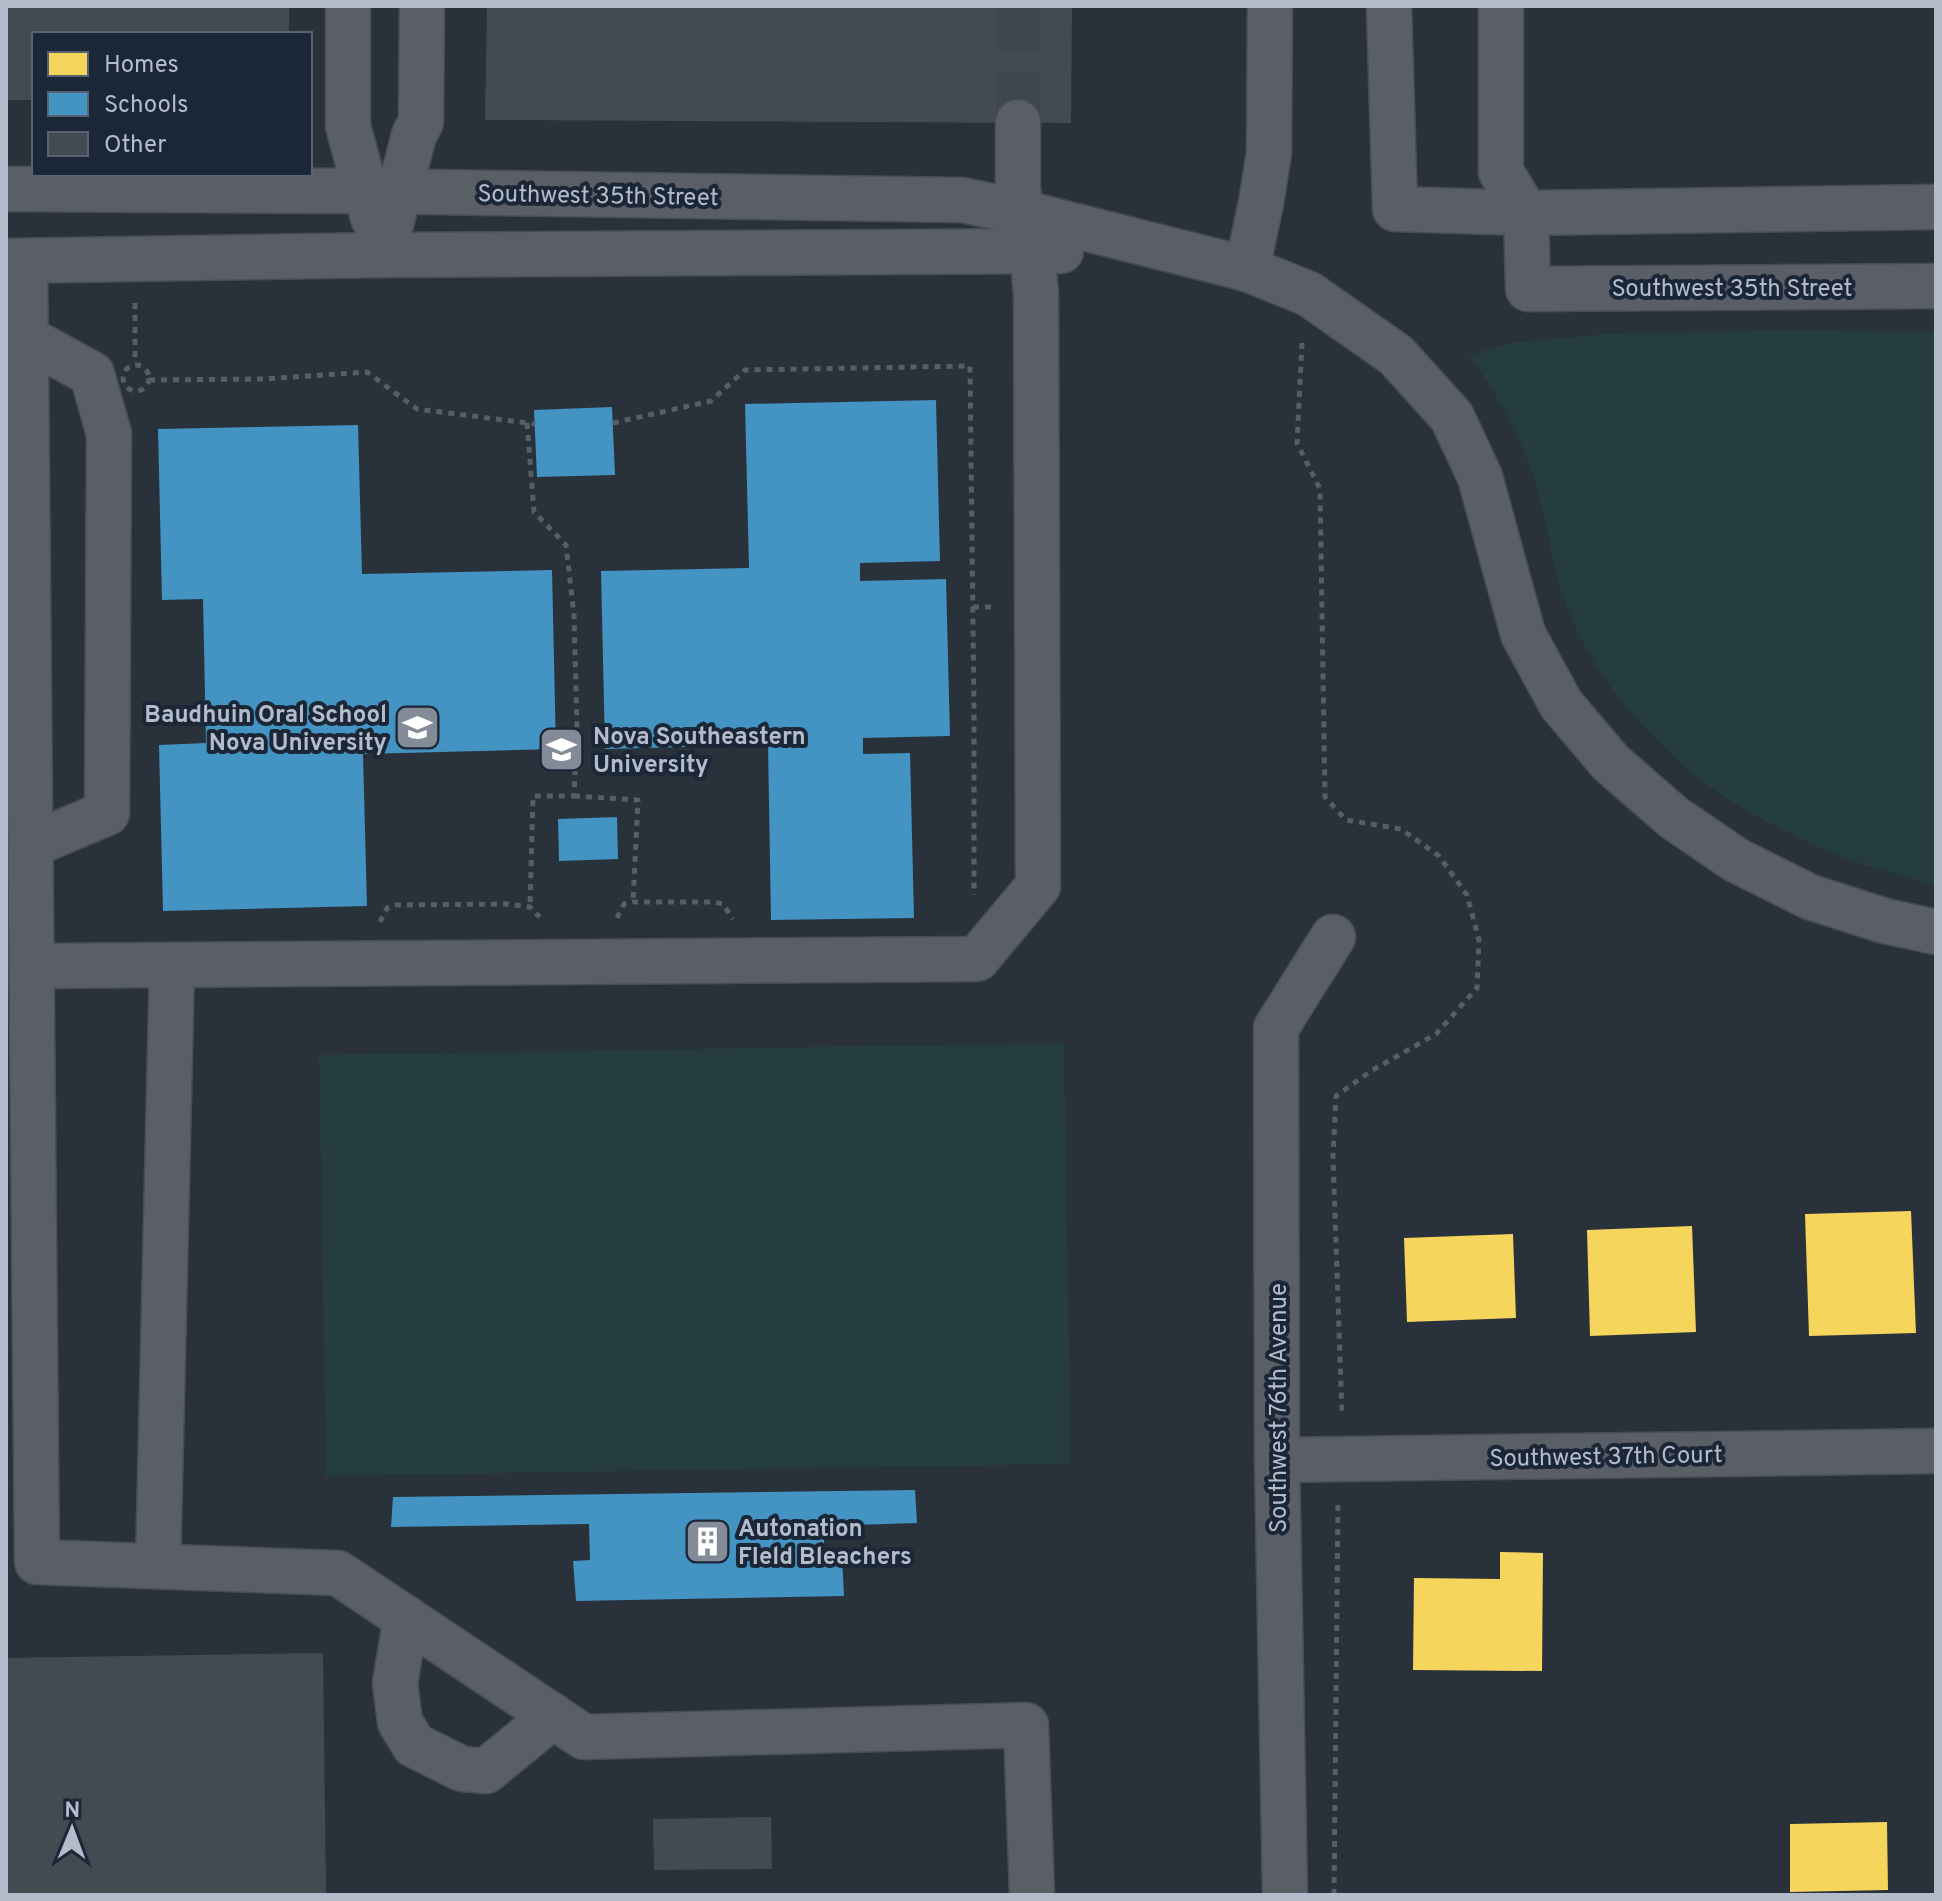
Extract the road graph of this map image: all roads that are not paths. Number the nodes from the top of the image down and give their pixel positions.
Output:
1 (348, 6) edge
2 (422, 6) edge
3 (1270, 6) edge
4 (1389, 6) edge
5 (1501, 6) edge
6 (1018, 122) tunnel mouth
7 (6, 189) edge
8 (383, 192) junction
9 (1936, 207) edge
10 (1526, 213) junction
11 (1026, 231) junction
12 (383, 255) junction
13 (16, 261) edge
14 (1247, 269) junction
15 (1936, 286) edge
16 (26, 338) junction
17 (31, 845) junction
18 (1936, 932) edge
19 (1333, 937) dead end
20 (172, 965) junction
21 (32, 966) junction
22 (1936, 1451) edge
23 (1277, 1460) junction
24 (158, 1566) junction
25 (406, 1618) junction
26 (553, 1716) junction
27 (1032, 1895) edge
28 (1285, 1895) edge

1 - 8 street
2 - 8 street
3 - 14 street
4 - 10 street
5 - 10 street
6 - 11 street
7 - 8 street, Southwest 35th Street
8 - 11 street, Southwest 35th Street
8 - 12 street
9 - 10 street
10 - 15 street, Southwest 35th Street
11 - 12 street, Southwest 35th Street
11 - 14 street, Southwest 35th Street
11 - 20 street
12 - 13 street, Southwest 35th Street
13 - 16 street
14 - 18 street, Southwest 35th Street
16 - 17 street
16 - 17 street
17 - 21 street
19 - 23 street, Southwest 76th Avenue
20 - 21 street
20 - 24 street
21 - 24 street
22 - 23 street, Southwest 37th Court
23 - 28 street, Southwest 76th Avenue
24 - 25 street
25 - 26 street
25 - 26 street
26 - 27 street

